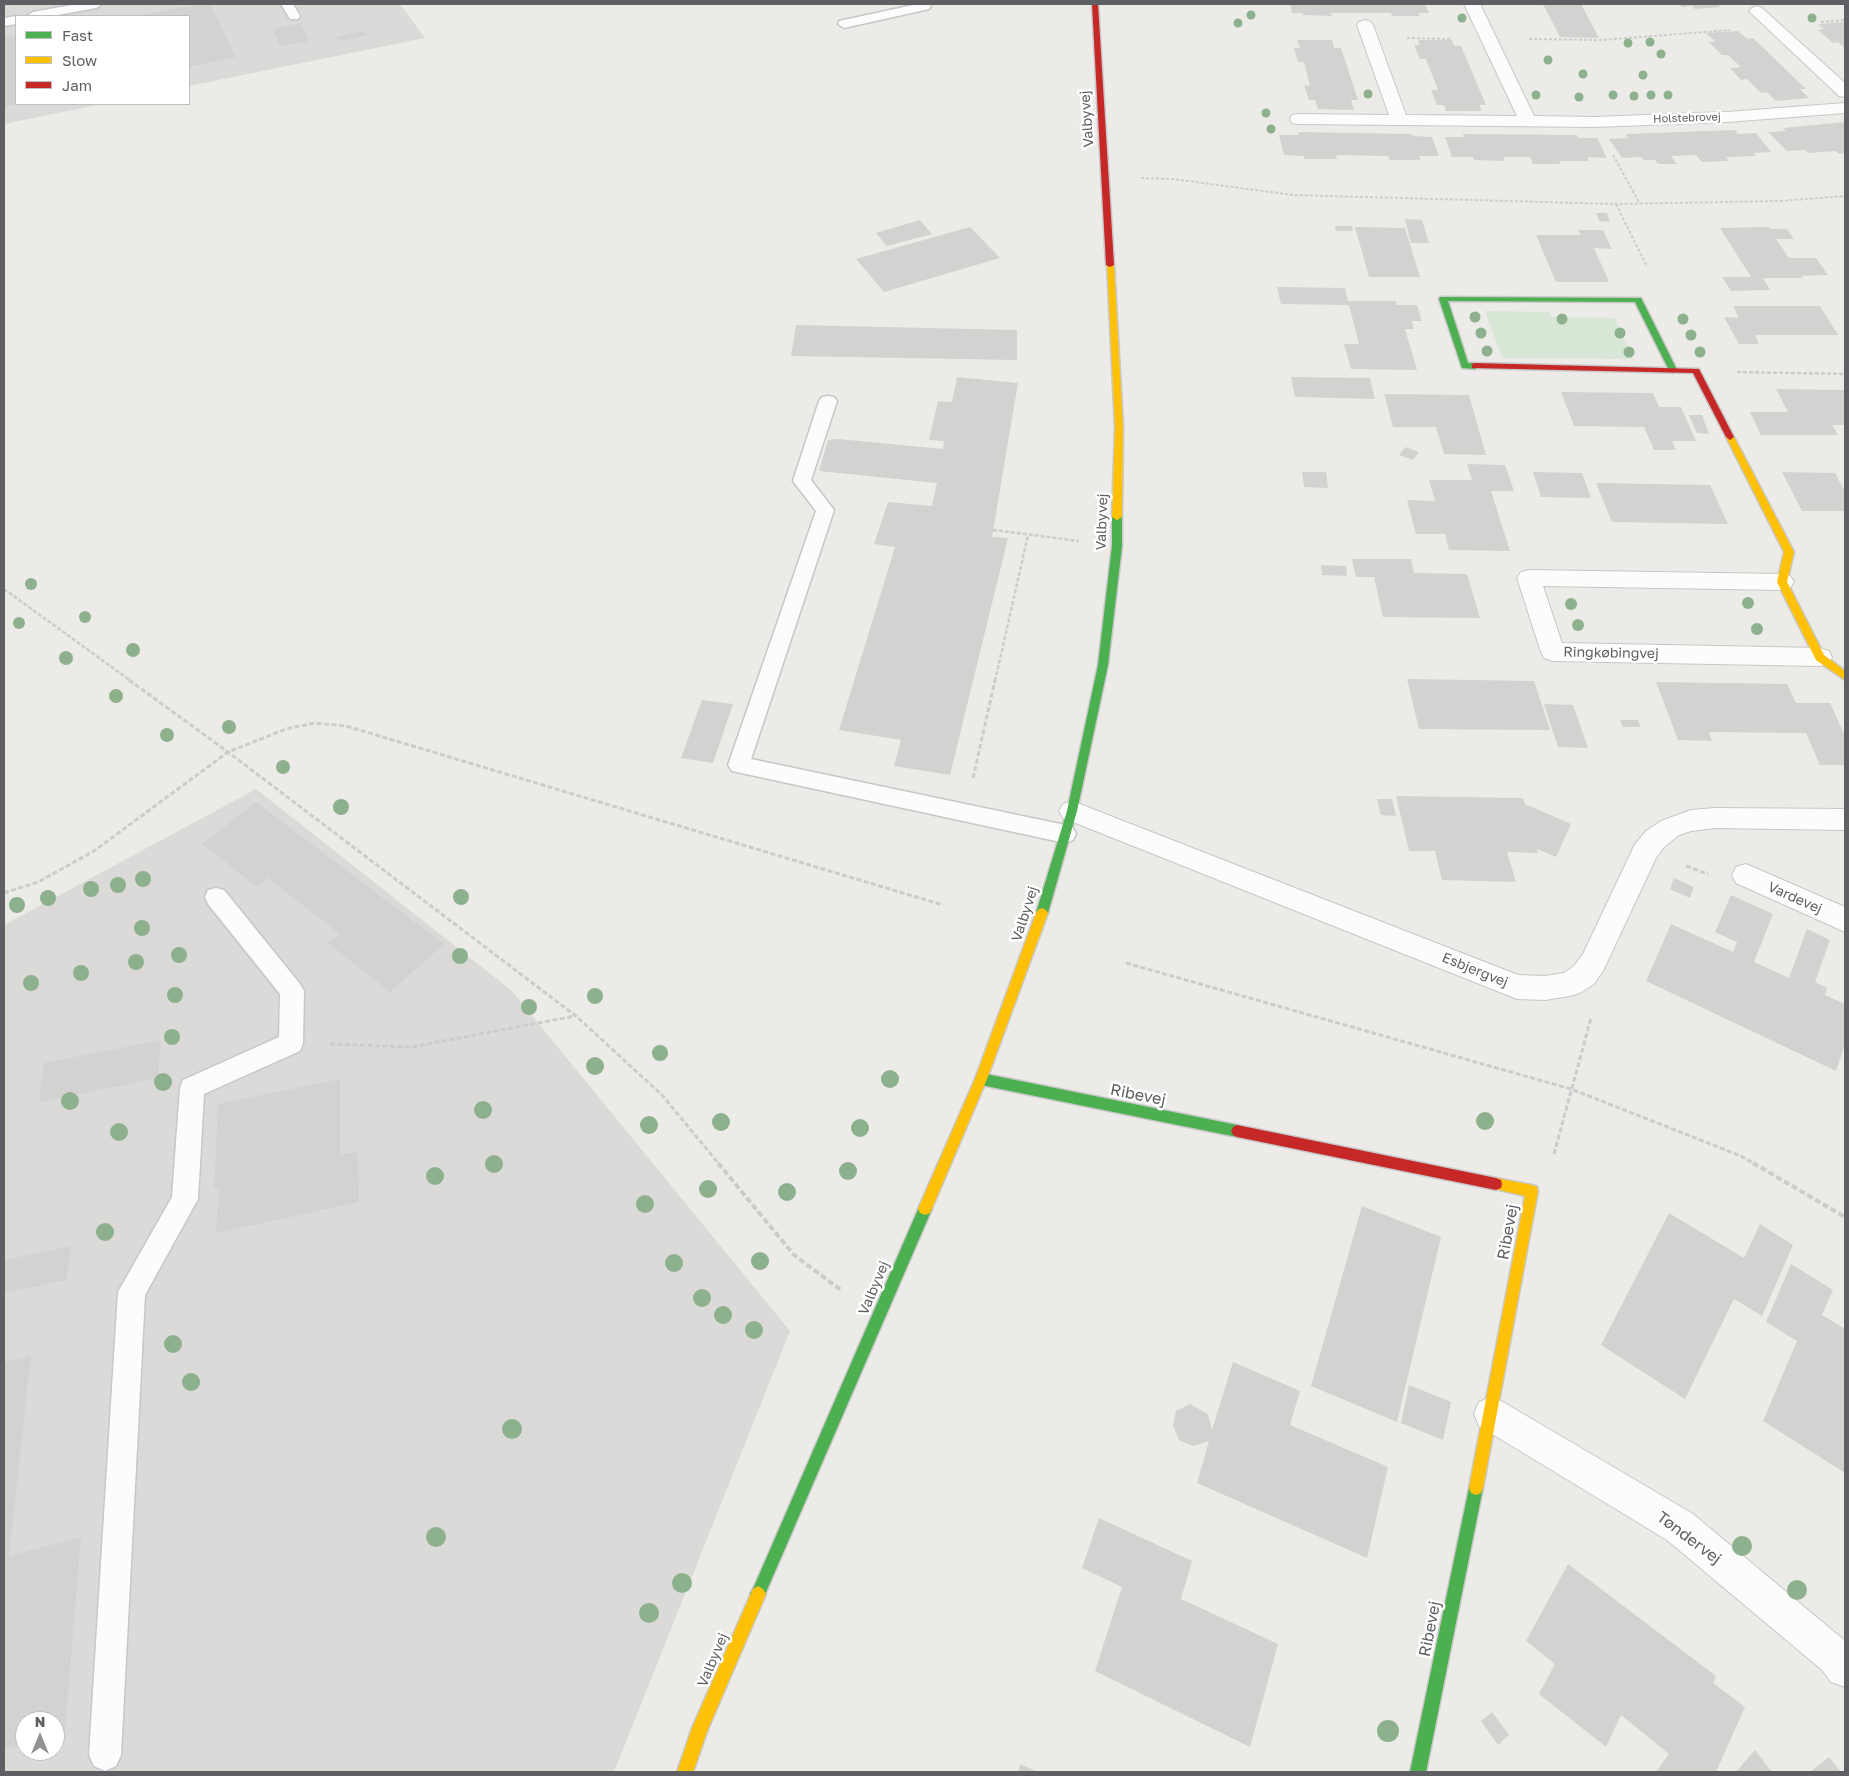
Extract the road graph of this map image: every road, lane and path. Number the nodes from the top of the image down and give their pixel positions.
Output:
1 (96, 4) edge
2 (287, 4) edge
3 (1095, 4) edge
4 (1472, 4) edge
5 (925, 6) dead end
6 (1757, 11) dead end
7 (38, 15) edge
8 (294, 16) dead end
9 (1845, 20) edge
10 (844, 24) dead end
11 (1774, 26) junction
12 (1368, 32) joint
13 (1489, 39) junction
14 (1845, 92) edge
15 (1845, 108) edge
16 (1298, 119) dead end
17 (1400, 120) junction
18 (1528, 122) junction
19 (1594, 122) junction
20 (1106, 176) junction
21 (1845, 196) edge
22 (1616, 204) junction
23 (1640, 204) junction
24 (1638, 300) junction
25 (1673, 370) junction
26 (1696, 371) junction
27 (1845, 374) edge
28 (828, 401) dead end
29 (993, 530) dead end
30 (1028, 535) junction
31 (1072, 540) dead end
32 (1782, 582) junction
33 (4, 589) edge
34 (1820, 656) junction
35 (1845, 676) edge
36 (228, 752) junction
37 (965, 813) junction
38 (1845, 820) edge
39 (1068, 822) junction
40 (1645, 852) junction
41 (1746, 875) joint
42 (4, 892) edge
43 (216, 897) dead end
44 (943, 905) dead end
45 (1845, 920) edge
46 (1126, 963) dead end
47 (1570, 984) junction
48 (576, 1016) junction
49 (291, 1043) junction
50 (980, 1080) junction
51 (1571, 1089) junction
52 (1532, 1191) junction
53 (1845, 1217) edge
54 (878, 1318) junction
55 (1491, 1414) junction
56 (1845, 1668) edge
57 (105, 1755) dead end
58 (685, 1772) edge
59 (1418, 1772) edge

1 - 7 lane
2 - 8 lane
3 - 20 street, Valbyvej
4 - 13 street
5 - 10 lane
6 - 11 street
9 - 11 path
11 - 13 path
11 - 14 street
12 - 13 path
12 - 17 street
13 - 18 street
15 - 19 street, Holstebrovej
16 - 17 street, Holstebrovej
17 - 18 street, Holstebrovej
18 - 19 street, Holstebrovej
19 - 23 path
20 - 22 path
20 - 39 street, Valbyvej
21 - 23 path
22 - 23 path
22 - 24 path
24 - 25 street
24 - 25 street
25 - 26 street
26 - 27 path
26 - 32 street
28 - 37 lane
29 - 30 path
30 - 31 path
30 - 37 path
32 - 34 street
32 - 34 street, Ringkøbingvej
33 - 36 path
34 - 35 street
36 - 42 path
36 - 44 path
36 - 48 path
37 - 39 lane
38 - 40 street
39 - 47 street, Esbjergvej
39 - 50 street, Valbyvej
40 - 41 path
40 - 47 street
41 - 45 street, Vardevej
43 - 49 lane
46 - 51 path
47 - 51 path
48 - 49 path
48 - 54 path
49 - 57 lane
50 - 52 street, Ribevej
50 - 54 street, Valbyvej
51 - 52 path
51 - 53 path
52 - 55 street, Ribevej
54 - 58 street, Valbyvej
55 - 56 street, Tøndervej
55 - 59 street, Ribevej

